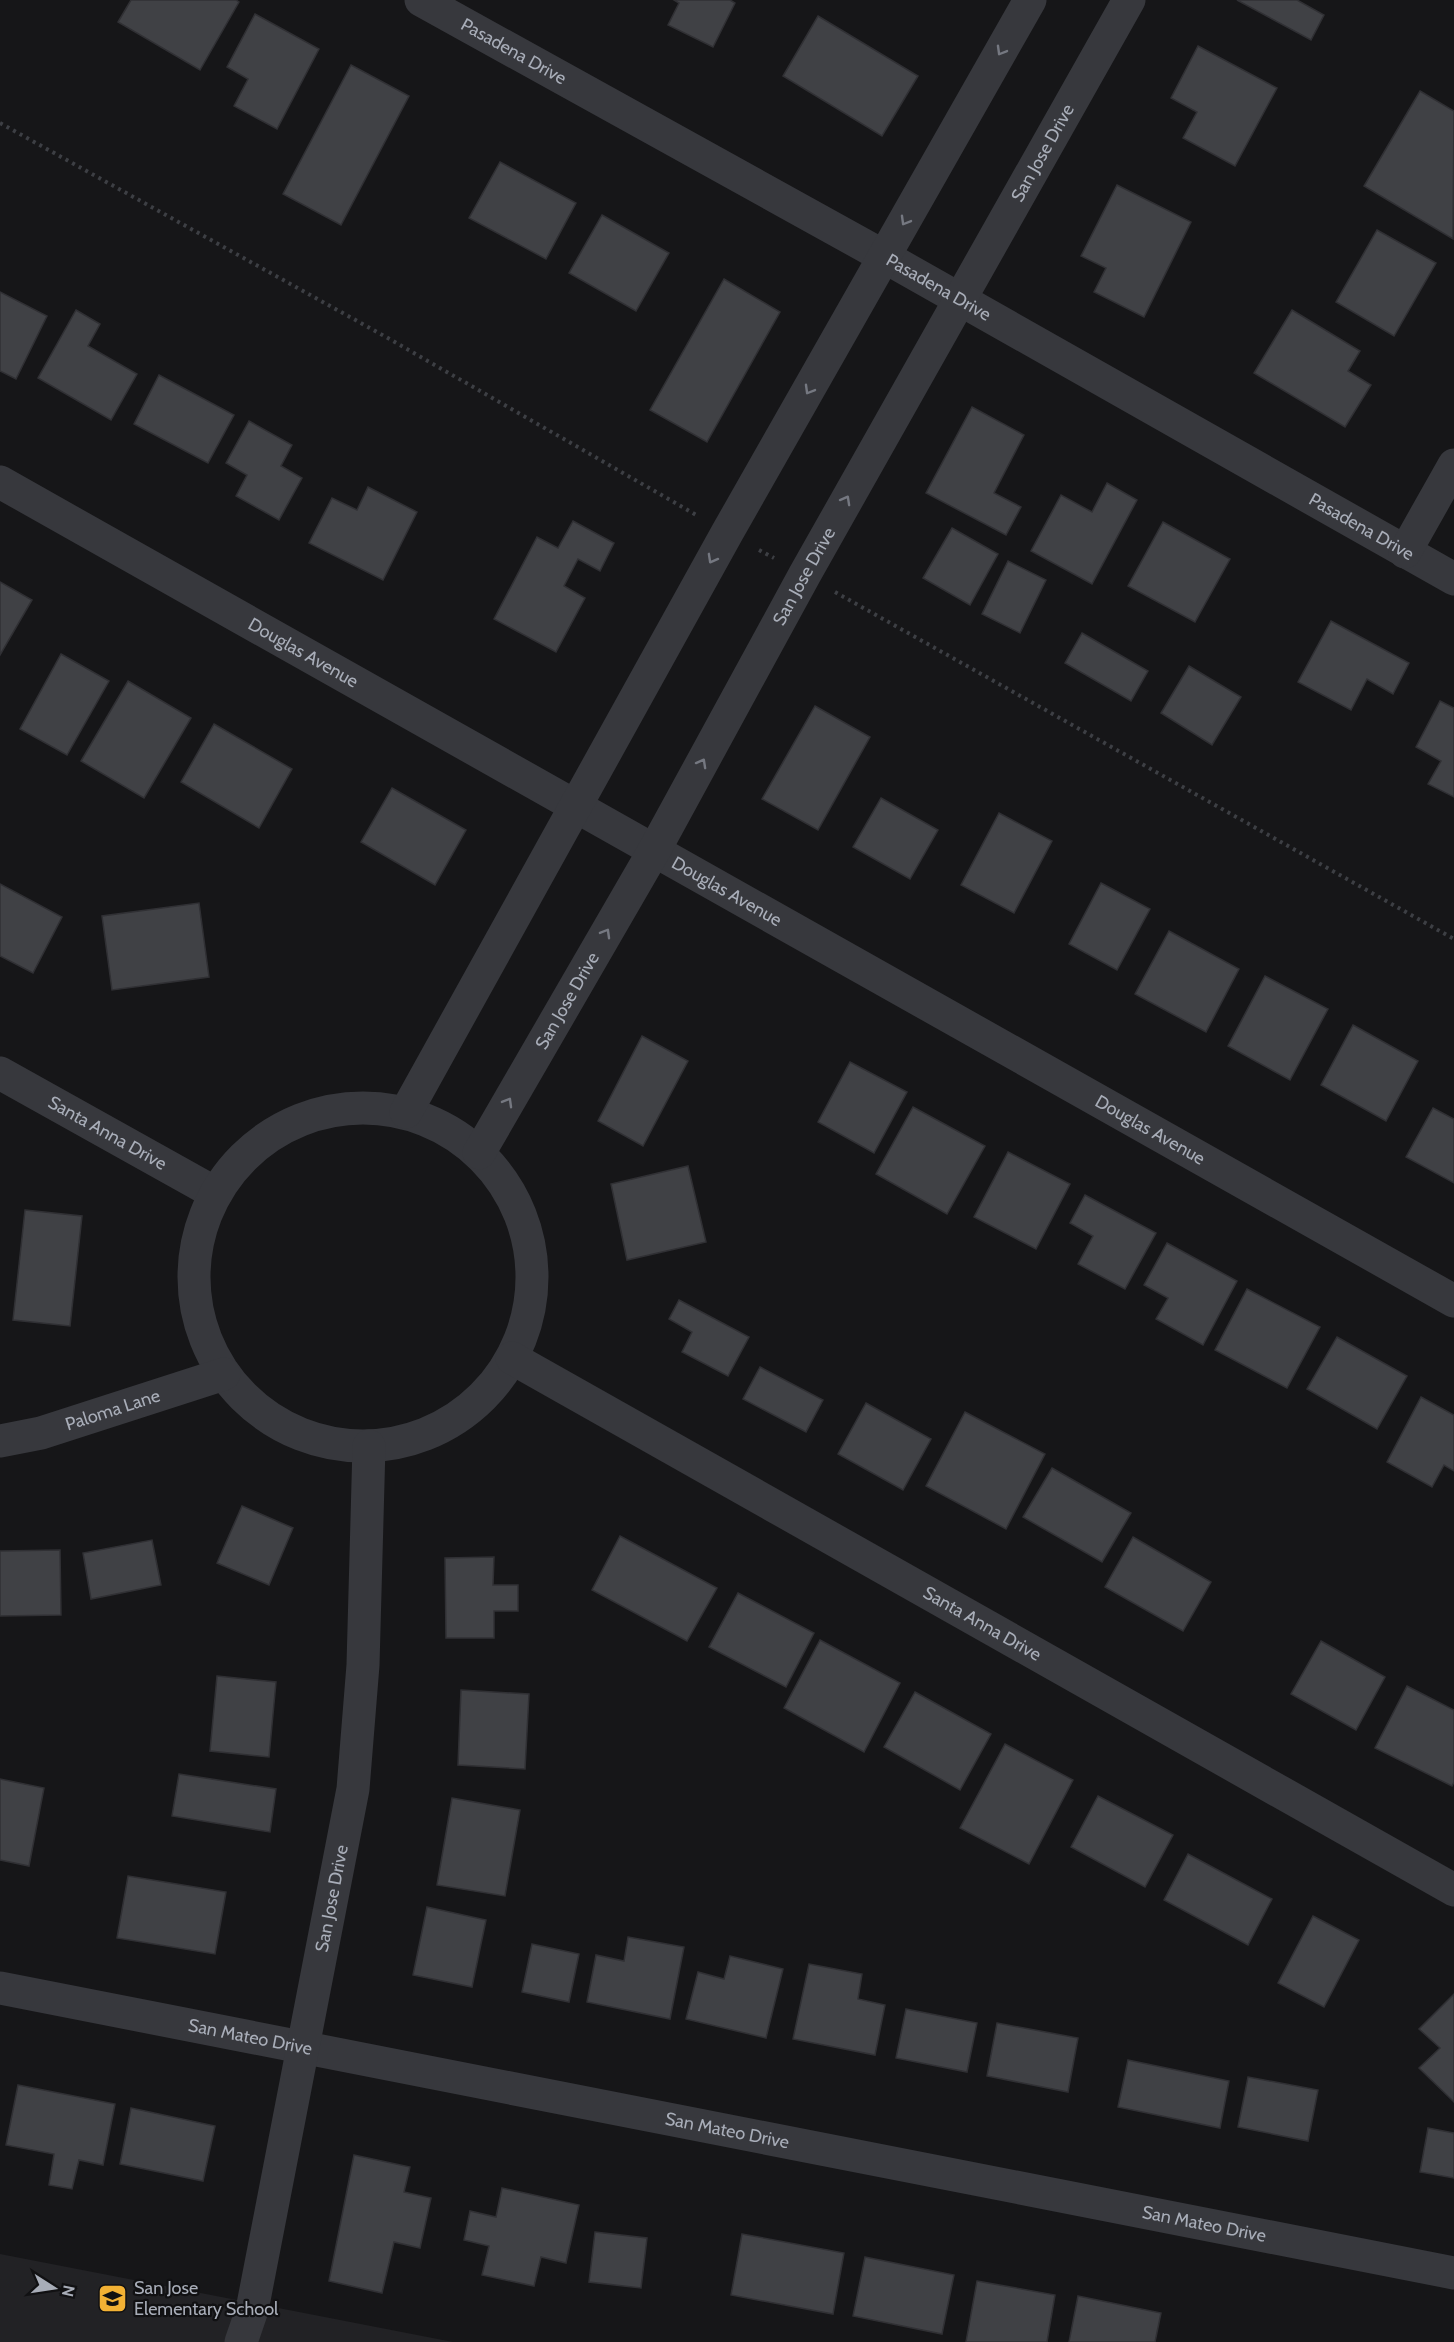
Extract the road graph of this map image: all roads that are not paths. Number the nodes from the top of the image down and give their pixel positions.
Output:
1 (421, 0) edge
2 (1030, 0) edge
3 (1129, 0) edge
4 (885, 257) junction
5 (959, 300) junction
6 (1454, 465) edge
7 (0, 482) edge
8 (1405, 552) junction
9 (1454, 579) edge
10 (575, 804) junction
11 (655, 849) junction
12 (0, 1073) edge
13 (406, 1112) junction
14 (479, 1153) junction
15 (215, 1193) junction
16 (1454, 1301) edge
17 (512, 1358) junction
18 (224, 1374) junction
19 (0, 1441) edge
20 (369, 1446) junction
21 (1454, 1890) edge
22 (0, 1988) edge
23 (304, 2048) junction
24 (1454, 2273) edge
25 (241, 2342) edge

1 - 4 street, Pasadena Drive
2 -> 4 street
3 - 5 street, San Jose Drive
4 - 5 street, Pasadena Drive
4 -> 10 street
5 - 8 street, Pasadena Drive
11 -> 5 street, San Jose Drive
6 - 8 street
7 - 10 street, Douglas Avenue
8 - 9 street, Pasadena Drive
10 - 11 street, Douglas Avenue
10 - 13 street
14 -> 11 street, San Jose Drive
11 - 16 street, Douglas Avenue
12 - 15 street, Santa Anna Drive
13 - 14 street
13 - 15 street
14 - 17 street
15 - 18 street
17 - 20 street
17 - 21 street, Santa Anna Drive
18 - 19 street, Paloma Lane
18 - 20 street
20 - 23 street, San Jose Drive
22 - 23 street, San Mateo Drive
23 - 24 street, San Mateo Drive
23 - 25 street, San Jose Drive

